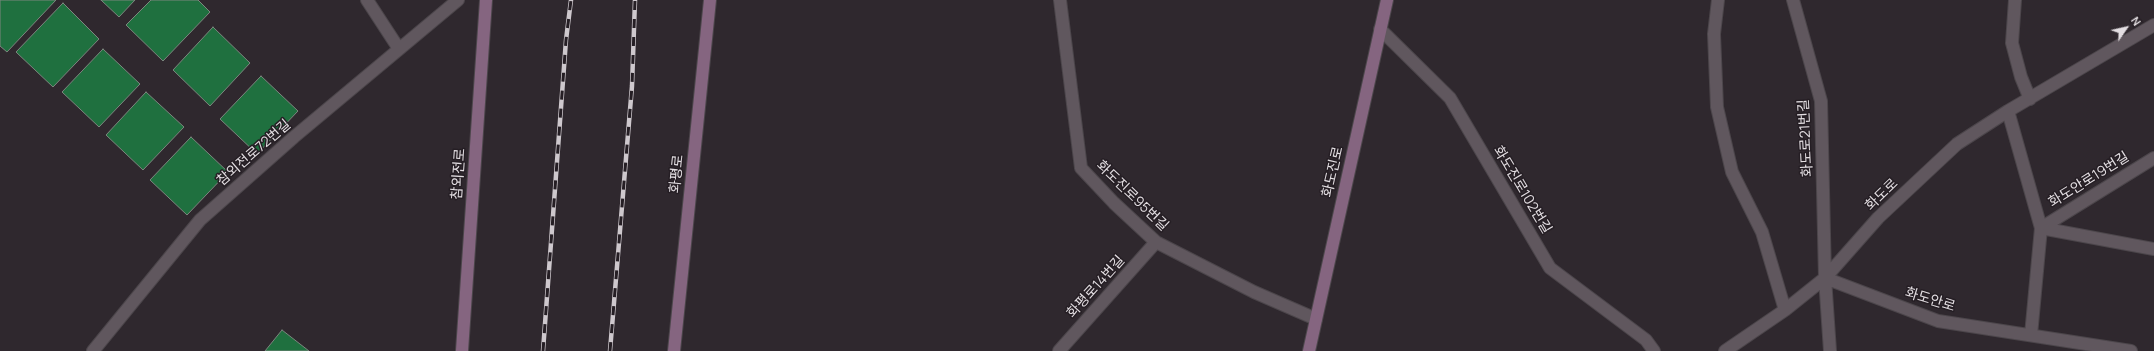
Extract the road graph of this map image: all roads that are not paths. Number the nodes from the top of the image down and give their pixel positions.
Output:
1 (367, 0) edge
2 (458, 0) edge
3 (486, 0) edge
4 (710, 0) edge
5 (1060, 0) edge
6 (1387, 0) edge
7 (1718, 0) edge
8 (1793, 0) edge
9 (2015, 0) edge
10 (2154, 25) edge
11 (1380, 29) junction
12 (400, 49) junction
13 (2030, 99) junction
14 (2008, 111) junction
15 (2154, 158) edge
16 (2041, 228) junction
17 (1156, 242) junction
18 (2154, 249) edge
19 (1825, 278) junction
20 (1785, 310) junction
21 (1316, 319) junction
22 (2031, 335) junction
23 (93, 351) edge
24 (462, 351) edge
25 (674, 351) edge
26 (1059, 351) edge
27 (1309, 351) edge
28 (1654, 351) edge
29 (1725, 351) edge
30 (1830, 351) edge
31 (2131, 351) edge

1 - 12 street
2 - 12 street, 참외전로72번길
3 - 24 street, 참외전로
4 - 25 street, 화평로
5 - 17 street, 화도진로95번길
6 - 11 street, 화도진로
7 - 20 street
8 - 19 street, 화도로21번길
9 - 13 street
10 - 13 street, 화도로
11 - 21 street, 화도진로
11 - 28 street, 화도진로102번길
12 - 23 street, 참외전로72번길
13 - 14 street, 화도로
14 - 16 street
14 - 19 street, 화도로
15 - 16 street, 화도안로19번길
16 - 18 street
16 - 22 street
17 - 21 street, 화도진로95번길
17 - 26 street, 화평로14번길
19 - 20 street, 화도로
19 - 22 street, 화도안로
19 - 30 street, 화도로21번길
20 - 29 street, 화도로
21 - 27 street, 화도진로
22 - 31 street, 화도안로

